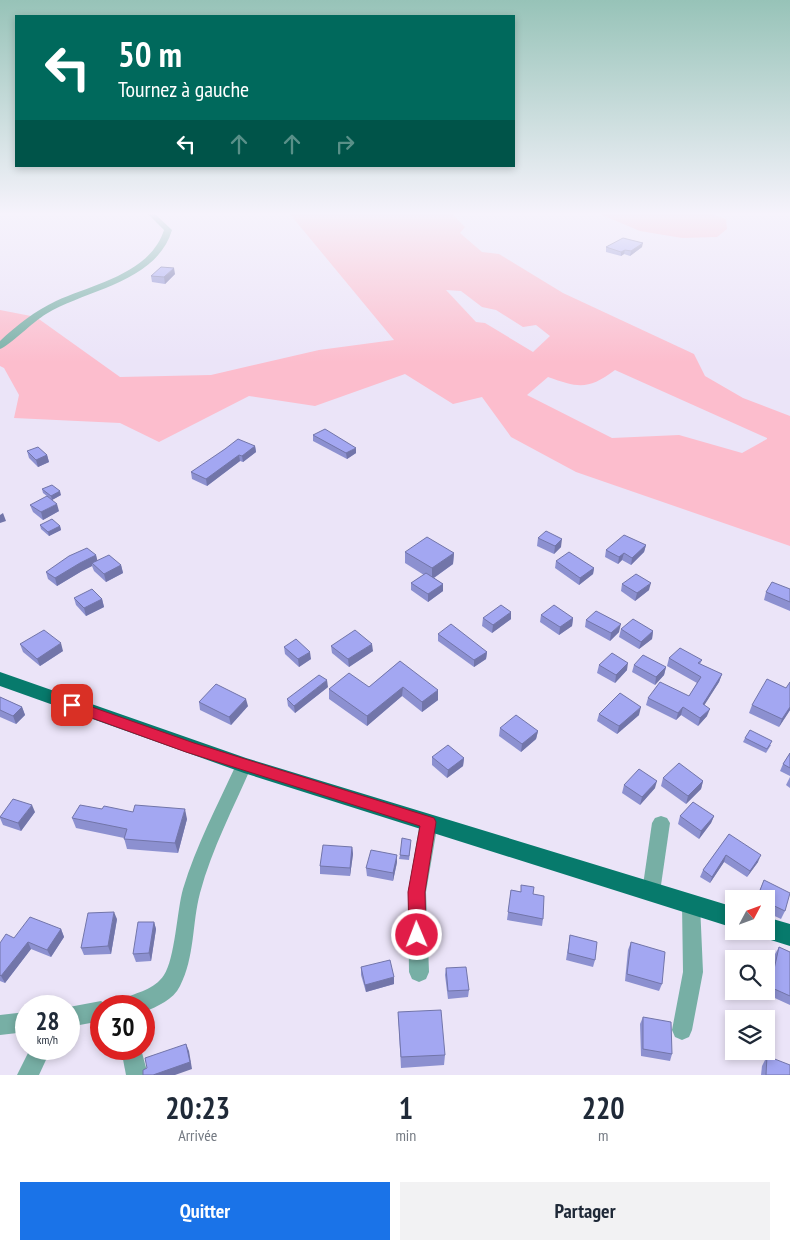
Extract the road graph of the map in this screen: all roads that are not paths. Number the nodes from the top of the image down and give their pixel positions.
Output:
1 (144, 262) edge
2 (0, 346) edge
3 (1, 680) edge
4 (244, 765) junction
5 (429, 822) junction
6 (661, 823) dead end
7 (651, 892) junction
8 (691, 904) junction
9 (725, 915) edge
10 (775, 931) edge
11 (790, 935) edge
12 (419, 972) dead end
13 (155, 996) edge
14 (15, 1023) edge
15 (0, 1025) edge
16 (682, 1030) dead end
17 (36, 1060) edge
18 (134, 1060) edge
19 (28, 1075) edge
20 (137, 1075) edge

1 - 2 street
3 - 4 main road
4 - 5 main road
4 - 13 street
5 - 7 main road
5 - 12 street
6 - 7 street
7 - 8 main road
8 - 9 main road
8 - 16 street
10 - 11 main road
14 - 15 street
17 - 19 street
18 - 20 street

